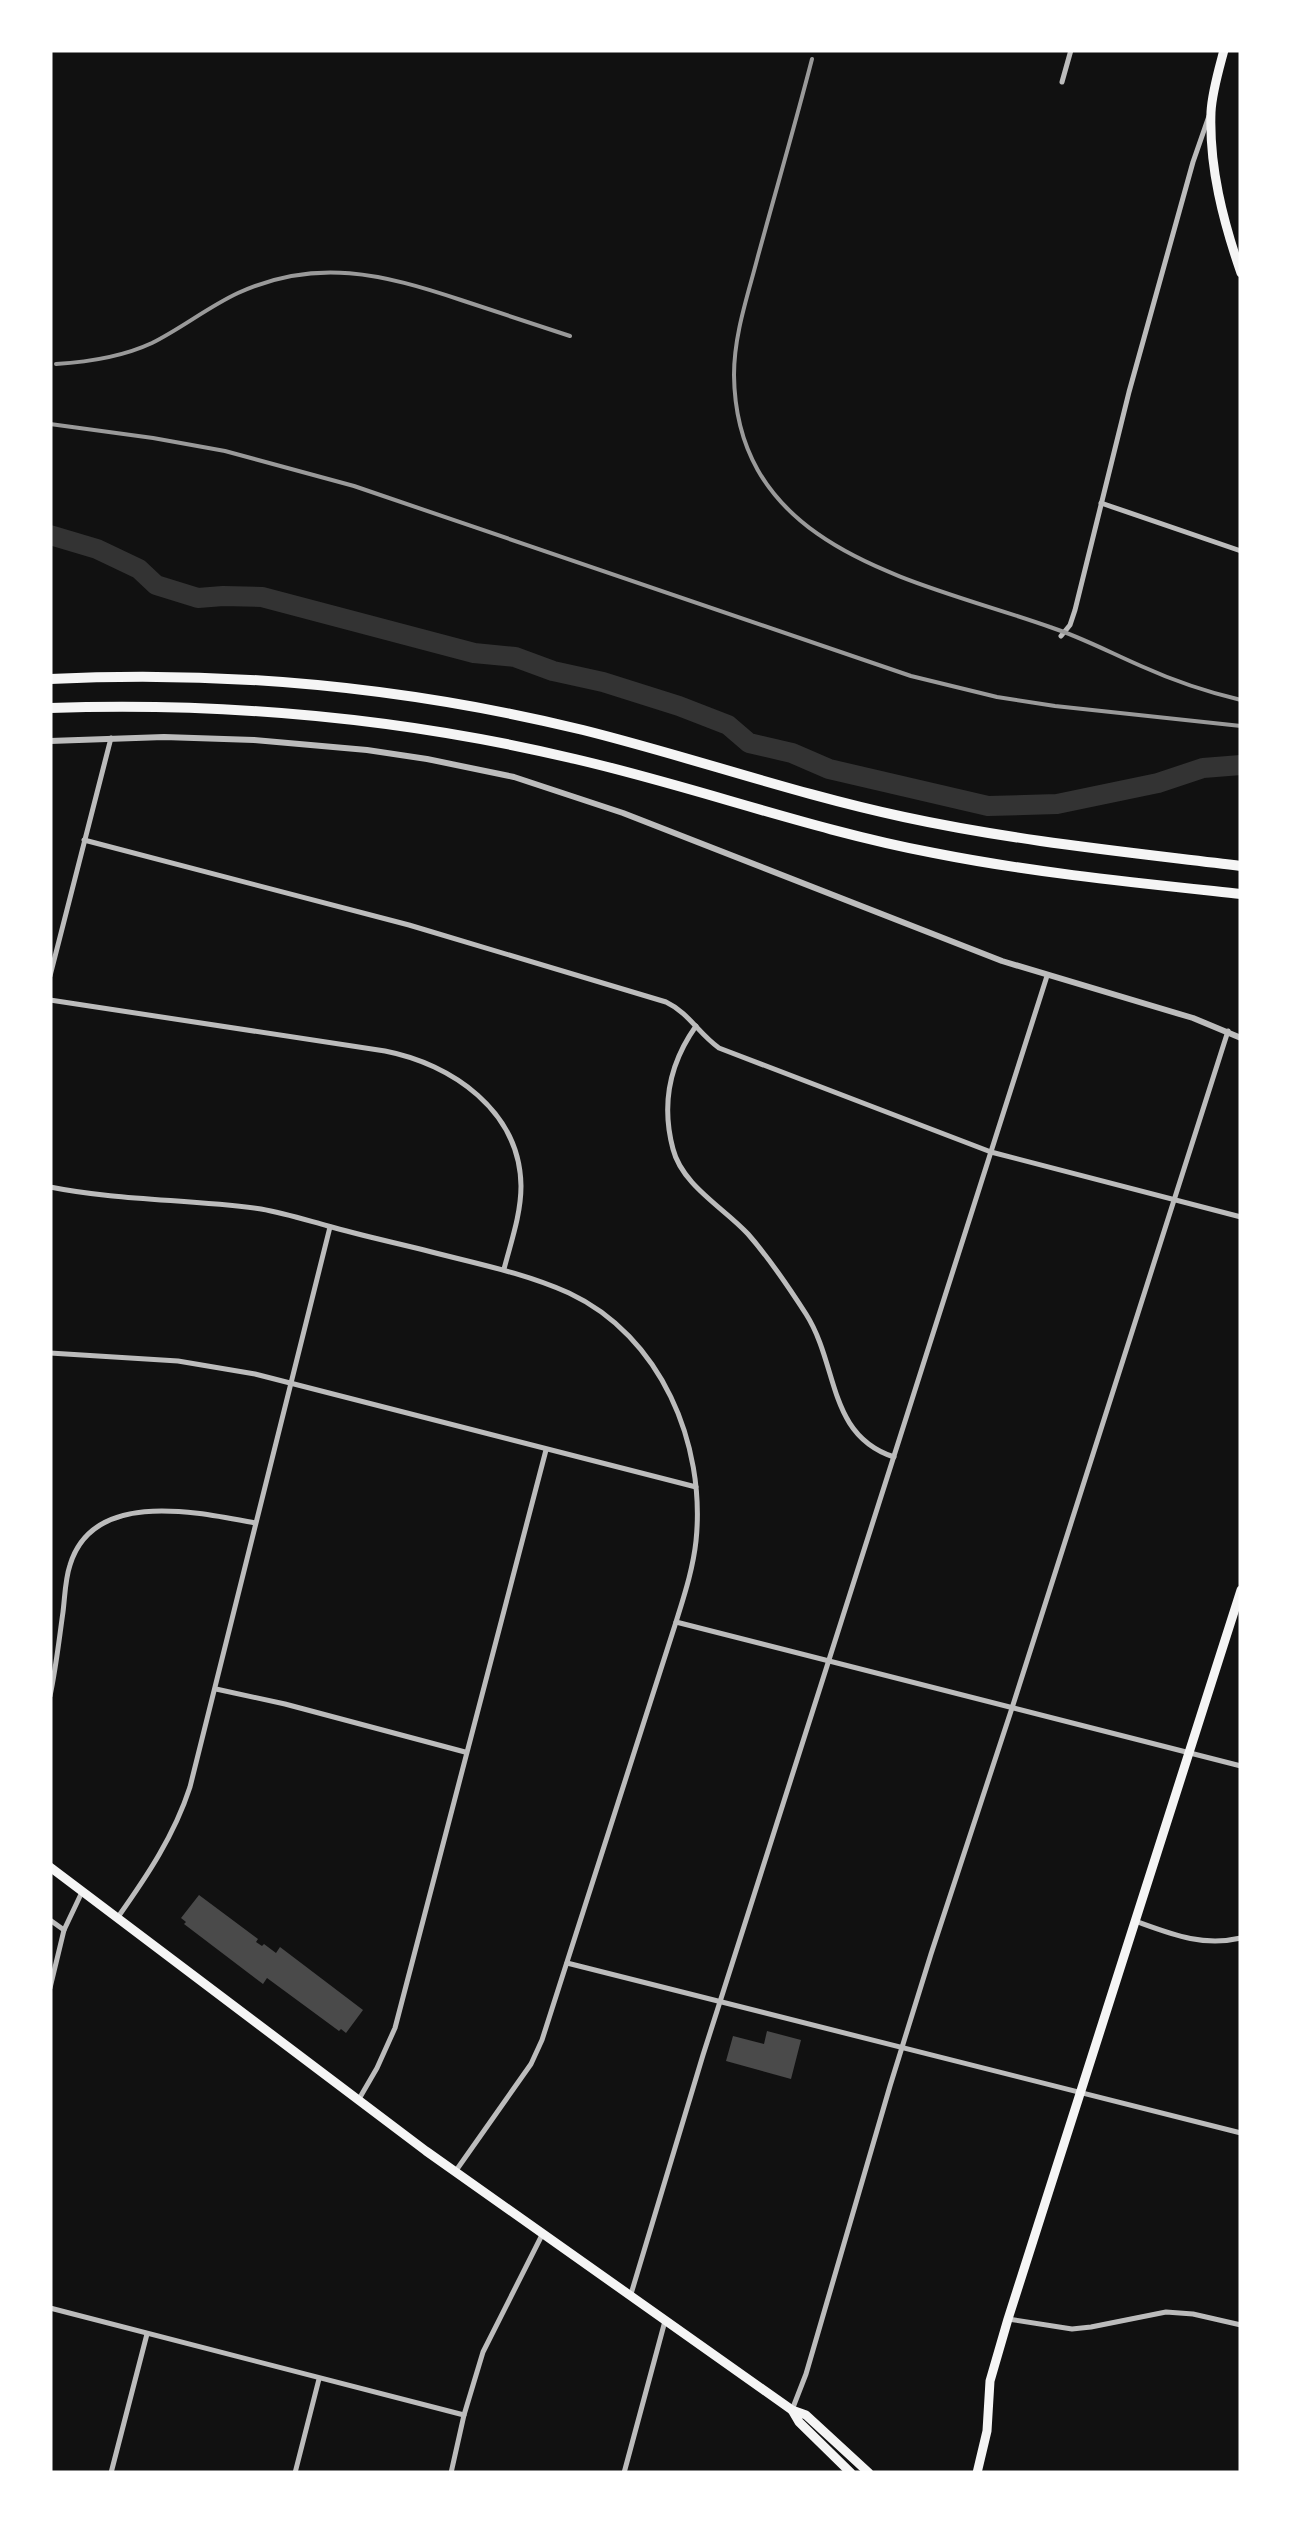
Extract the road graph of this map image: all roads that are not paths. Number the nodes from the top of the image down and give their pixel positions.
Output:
1 (1071, 50) edge
2 (1224, 50) edge
3 (1062, 82) dead end
4 (1211, 109) junction
5 (1241, 273) edge
6 (1101, 504) junction
7 (1241, 551) edge
8 (1062, 636) dead end
9 (50, 678) edge
10 (50, 708) edge
11 (110, 738) junction
12 (50, 741) edge
13 (84, 840) junction
14 (1241, 866) edge
15 (1241, 894) edge
16 (50, 976) edge
17 (1046, 976) junction
18 (50, 1000) edge
19 (696, 1026) junction
20 (1228, 1032) junction
21 (1241, 1038) edge
22 (991, 1152) junction
23 (50, 1187) edge
24 (1173, 1200) junction
25 (1241, 1217) edge
26 (330, 1227) junction
27 (504, 1269) junction
28 (50, 1354) edge
29 (291, 1382) junction
30 (546, 1450) junction
31 (894, 1457) junction
32 (696, 1488) junction
33 (255, 1523) junction
34 (1241, 1590) edge
35 (676, 1622) junction
36 (828, 1661) junction
37 (216, 1689) junction
38 (50, 1696) edge
39 (1012, 1708) junction
40 (466, 1752) junction
41 (1190, 1753) junction
42 (1241, 1766) edge
43 (50, 1867) edge
44 (82, 1892) junction
45 (118, 1918) junction
46 (50, 1920) edge
47 (1135, 1921) junction
48 (64, 1930) junction
49 (1241, 1938) edge
50 (566, 1963) junction
51 (50, 1988) edge
52 (721, 2001) junction
53 (903, 2048) junction
54 (1081, 2091) junction
55 (358, 2100) junction
56 (1241, 2133) edge
57 (455, 2172) junction
58 (542, 2235) junction
59 (630, 2296) junction
60 (50, 2308) edge
61 (1008, 2319) junction
62 (665, 2321) junction
63 (1241, 2325) edge
64 (147, 2334) junction
65 (319, 2379) junction
66 (792, 2410) junction
67 (464, 2415) junction
68 (111, 2473) edge
69 (294, 2473) edge
70 (452, 2473) edge
71 (624, 2473) edge
72 (851, 2473) edge
73 (869, 2473) edge
74 (981, 2473) edge

1 - 3 street
2 - 4 main road
4 - 5 main road
4 - 6 street
6 - 7 street
6 - 8 street
9 - 14 highway
10 - 15 highway
11 - 12 street
11 - 13 street
11 - 17 street
13 - 16 street
13 - 19 street
17 - 20 street
17 - 22 street
18 - 27 street
19 - 22 street
19 - 31 street
20 - 21 street
20 - 24 street
22 - 24 street
22 - 31 street
23 - 26 street
24 - 25 street
24 - 39 street
26 - 27 street
26 - 29 street
27 - 32 street
28 - 29 street
29 - 30 street
29 - 33 street
30 - 32 street
30 - 40 street
31 - 36 street
32 - 35 street
33 - 37 street
33 - 38 street
34 - 41 main road
35 - 36 street
35 - 50 street
36 - 39 street
36 - 52 street
37 - 40 street
37 - 45 street
39 - 41 street
39 - 53 street
40 - 55 street
41 - 42 street
41 - 47 main road
43 - 44 main road
44 - 45 main road
44 - 48 street
45 - 55 main road
46 - 48 street
47 - 49 street
47 - 54 main road
48 - 51 street
50 - 52 street
50 - 57 street
52 - 53 street
52 - 59 street
53 - 54 street
53 - 66 street
54 - 56 street
54 - 61 main road
55 - 57 main road
57 - 58 main road
58 - 59 main road
58 - 67 street
59 - 62 main road
60 - 64 street
61 - 63 street
61 - 74 main road
62 - 66 main road
62 - 71 street
64 - 65 street
64 - 68 street
65 - 67 street
65 - 69 street
66 - 72 main road
66 - 73 main road
67 - 70 street

